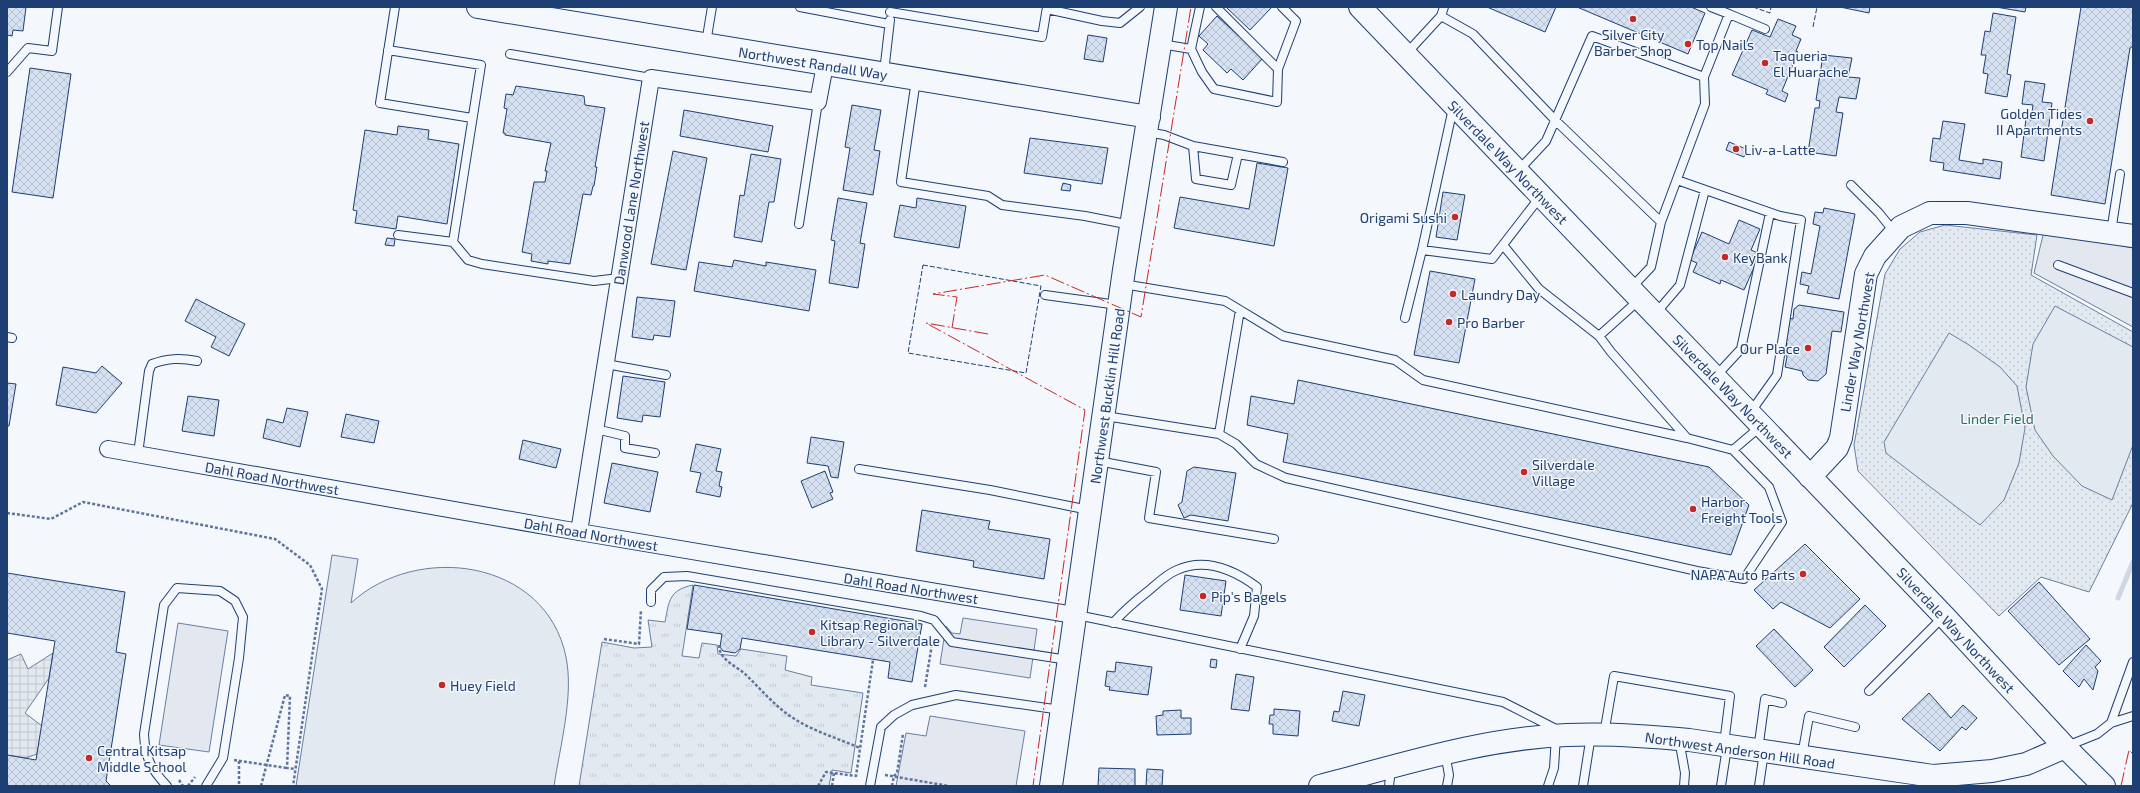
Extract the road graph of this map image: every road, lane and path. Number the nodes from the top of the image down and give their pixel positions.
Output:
1 (58, 7) edge
2 (395, 7) edge
3 (478, 7) edge
4 (712, 7) edge
5 (800, 7) edge
6 (916, 7) edge
7 (1140, 7) edge
8 (1166, 7) edge
9 (1200, 7) edge
10 (1216, 7) edge
11 (1444, 7) edge
12 (1711, 7) edge
13 (1047, 8) edge
14 (1286, 8) edge
15 (891, 10) edge
16 (1367, 10) edge
17 (1729, 14) junction
18 (914, 16) junction
19 (1441, 16) junction
20 (889, 24) junction
21 (1765, 29) dead end
22 (1160, 44) junction
23 (706, 45) junction
24 (1191, 49) junction
25 (388, 50) junction
26 (510, 54) dead end
27 (1406, 55) junction
28 (825, 65) junction
29 (1278, 69) junction
30 (7, 72) edge
31 (884, 75) junction
32 (651, 78) junction
33 (1704, 78) junction
34 (916, 80) junction
35 (818, 102) junction
36 (1454, 106) junction
37 (472, 118) junction
38 (1556, 121) junction
39 (1148, 125) junction
40 (1193, 146) junction
41 (1238, 154) junction
42 (1283, 162) dead end
43 (1518, 172) junction
44 (2120, 174) dead end
45 (1677, 180) junction
46 (1851, 185) dead end
47 (1705, 190) junction
48 (1541, 197) junction
49 (1770, 213) junction
50 (1661, 222) junction
51 (799, 224) dead end
52 (1133, 225) junction
53 (1895, 233) junction
54 (2111, 233) junction
55 (398, 235) dead end
56 (2133, 236) edge
57 (454, 242) junction
58 (1503, 245) junction
59 (1422, 250) junction
60 (2058, 265) dead end
61 (619, 278) junction
62 (1123, 284) junction
63 (2133, 293) edge
64 (1635, 294) junction
65 (1045, 295) dead end
66 (1121, 305) junction
67 (1240, 310) junction
68 (1655, 315) junction
69 (1405, 318) dead end
70 (1599, 336) junction
71 (197, 361) dead end
72 (606, 364) junction
73 (666, 375) dead end
74 (1715, 377) junction
75 (1105, 416) junction
76 (1756, 420) junction
77 (596, 429) junction
78 (1219, 434) junction
79 (1687, 438) junction
80 (108, 449) dead end
81 (1733, 450) junction
82 (655, 453) dead end
83 (138, 454) junction
84 (1098, 461) junction
85 (859, 469) dead end
86 (1810, 477) junction
87 (1090, 510) junction
88 (7, 512) edge
89 (579, 532) junction
90 (1274, 539) dead end
91 (650, 602) joint
92 (1074, 615) junction
93 (1944, 616) junction
94 (1113, 623) junction
95 (942, 631) junction
96 (604, 639) dead end
97 (719, 645) dead end
98 (1240, 649) junction
99 (873, 660) dead end
100 (1069, 660) junction
101 (2133, 662) edge
102 (926, 687) dead end
103 (1869, 691) dead end
104 (1782, 703) dead end
105 (2133, 716) edge
106 (1060, 718) junction
107 (2111, 723) junction
108 (1855, 727) dead end
109 (903, 734) dead end
110 (1562, 735) junction
111 (1597, 735) junction
112 (1678, 739) junction
113 (1725, 745) junction
114 (2065, 747) junction
115 (860, 748) junction
116 (1761, 751) junction
117 (1445, 753) junction
118 (1802, 757) junction
119 (267, 765) junction
120 (287, 768) junction
121 (295, 769) junction
122 (857, 770) junction
123 (834, 773) junction
124 (873, 773) junction
125 (894, 776) junction
126 (1390, 776) edge
127 (166, 786) edge
128 (206, 786) edge
129 (239, 786) edge
130 (261, 786) edge
131 (293, 786) edge
132 (818, 786) edge
133 (832, 786) edge
134 (870, 786) edge
135 (892, 786) edge
136 (949, 786) edge
137 (1051, 786) edge
138 (1063, 786) edge
139 (1320, 786) edge
140 (1447, 786) edge
141 (1548, 786) edge
142 (1583, 786) edge
143 (1684, 786) edge
144 (1721, 786) edge
145 (1758, 786) edge
146 (2104, 786) edge

1 - 30 lane
2 - 25 lane
3 - 23 main road, Northwest Randall Way
4 - 23 lane
5 - 20 lane
6 - 18 lane
7 - 13 lane
8 - 22 main road, Northwest Bucklin Hill Road
9 - 24 lane
10 - 29 lane
11 - 19 lane
12 - 17 lane
13 - 18 lane
14 - 29 lane
15 - 18 lane
15 - 20 lane
16 - 27 main road, Silverdale Way Northwest
17 - 21 lane
17 - 33 lane
19 - 27 lane
19 - 38 lane
20 - 31 lane
22 - 24 lane
22 - 39 main road, Northwest Bucklin Hill Road
23 - 28 main road, Northwest Randall Way
24 - 29 lane
25 - 37 lane
25 - 37 lane
26 - 32 lane
27 - 36 main road, Silverdale Way Northwest
28 - 31 main road, Northwest Randall Way
28 - 35 street
31 - 34 main road, Northwest Randall Way
32 - 35 street
32 - 61 street, Danwood Lane Northwest
33 - 38 lane
33 - 45 lane
34 - 39 main road, Northwest Randall Way
34 - 52 lane
35 - 51 lane
36 - 43 main road, Silverdale Way Northwest
36 - 59 lane
37 - 57 lane
38 - 43 lane
38 - 50 lane
39 - 40 lane
39 - 52 main road, Northwest Bucklin Hill Road
40 - 41 lane
40 - 41 lane
41 - 42 lane
43 - 48 main road, Silverdale Way Northwest
44 - 54 lane
45 - 47 lane
45 - 50 lane
46 - 53 lane
47 - 49 lane
47 - 68 lane
48 - 58 lane
48 - 64 main road, Silverdale Way Northwest
49 - 74 lane
49 - 76 lane
50 - 64 lane
52 - 62 main road, Northwest Bucklin Hill Road
53 - 54 main road, Linder Way Northwest
53 - 86 main road, Linder Way Northwest
54 - 56 main road, Linder Way Northwest
55 - 57 lane
57 - 61 lane
58 - 59 lane
58 - 70 lane
59 - 69 lane
60 - 63 lane
61 - 72 street, Danwood Lane Northwest
62 - 66 main road, Northwest Bucklin Hill Road
62 - 67 lane
64 - 68 main road, Silverdale Way Northwest
64 - 70 lane
65 - 66 lane
66 - 75 main road, Northwest Bucklin Hill Road
67 - 78 lane
67 - 79 lane
68 - 74 main road, Silverdale Way Northwest
70 - 79 lane
71 - 83 lane
72 - 73 lane
72 - 77 street, Danwood Lane Northwest
74 - 76 main road, Silverdale Way Northwest
75 - 78 lane
75 - 84 main road, Northwest Bucklin Hill Road
76 - 81 lane
76 - 86 main road, Silverdale Way Northwest
77 - 82 lane
77 - 89 street, Danwood Lane Northwest
78 - 81 lane
79 - 81 lane
80 - 83 street, Dahl Road Northwest
83 - 89 street, Dahl Road Northwest
84 - 87 main road, Northwest Bucklin Hill Road
84 - 90 lane
85 - 87 lane
86 - 93 main road, Silverdale Way Northwest
87 - 92 main road, Northwest Bucklin Hill Road
88 - 121 path
89 - 92 street, Dahl Road Northwest
91 - 95 lane
91 - 96 path
92 - 94 lane
92 - 100 main road, Northwest Bucklin Hill Road
93 - 103 lane
93 - 114 main road, Silverdale Way Northwest
94 - 98 lane
94 - 98 lane
95 - 100 lane
95 - 102 path
97 - 115 path
98 - 110 lane
99 - 115 path
100 - 106 main road, Northwest Bucklin Hill Road
101 - 107 lane
104 - 116 lane
105 - 107 lane
106 - 124 lane
106 - 137 main road, Northwest Bucklin Hill Road
106 - 138 main road
107 - 114 lane
108 - 118 lane
109 - 125 path
110 - 111 main road, Northwest Anderson Hill Road
110 - 117 main road, Northwest Anderson Hill Road
110 - 141 lane
111 - 112 main road, Northwest Anderson Hill Road
111 - 113 lane
111 - 142 lane
112 - 113 main road, Northwest Anderson Hill Road
112 - 143 lane
113 - 116 main road, Northwest Anderson Hill Road
113 - 144 lane
114 - 118 main road, Northwest Anderson Hill Road
114 - 146 main road, Silverdale Way Northwest
115 - 122 path
116 - 118 main road, Northwest Anderson Hill Road
116 - 145 lane
117 - 126 main road, Northwest Anderson Hill Road
117 - 140 lane
119 - 120 path
119 - 120 path
119 - 129 path
119 - 130 path
120 - 121 path
121 - 131 path
122 - 123 path
122 - 124 path
123 - 132 path
123 - 133 path
124 - 125 path
124 - 134 lane
125 - 135 path
125 - 136 path
126 - 139 main road, Northwest Anderson Hill Road
127 - 128 lane

